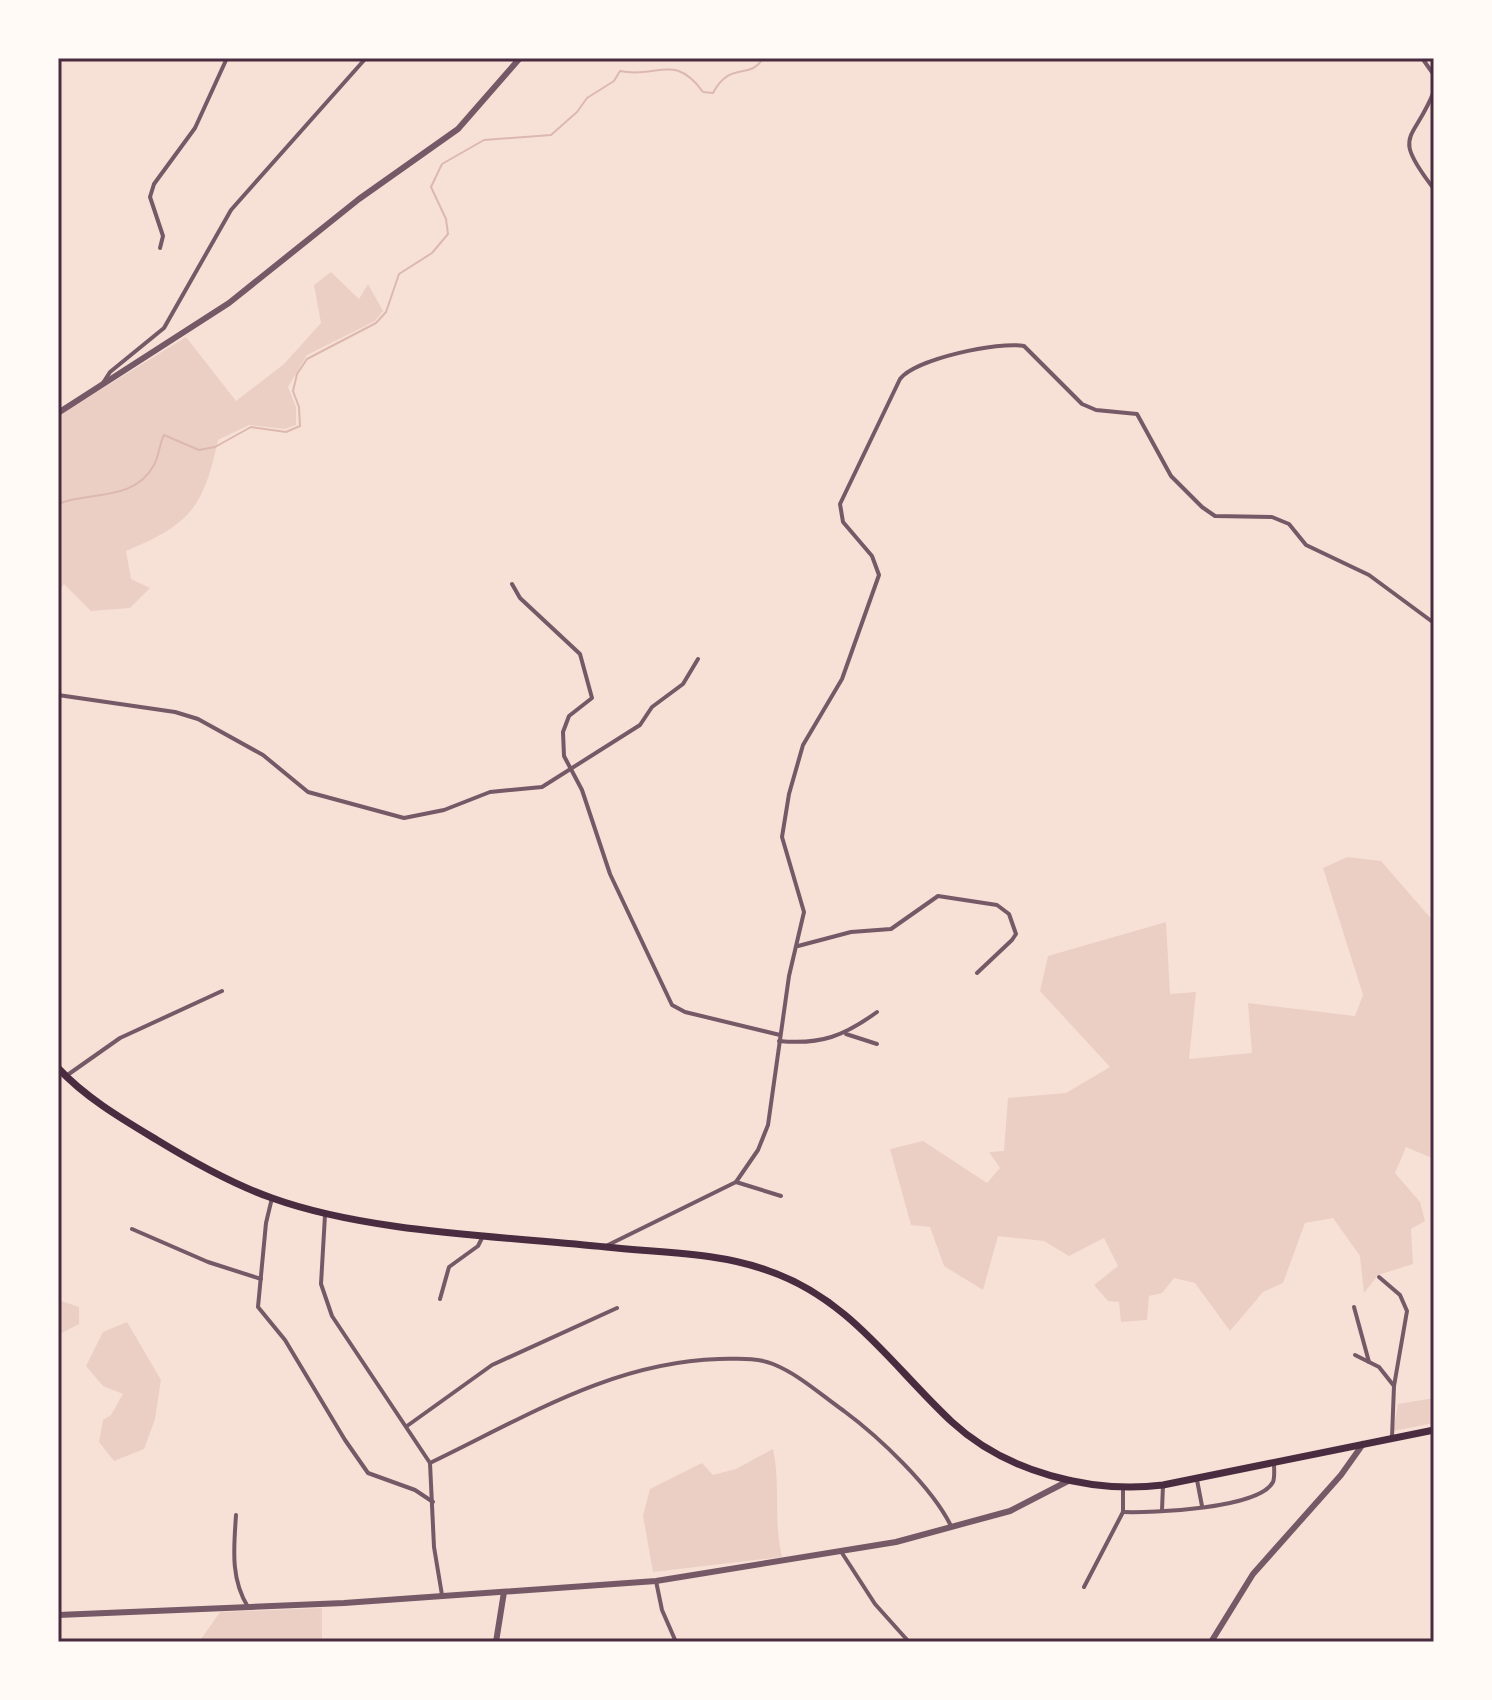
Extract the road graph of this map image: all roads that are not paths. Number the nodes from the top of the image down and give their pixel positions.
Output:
1 (227, 58) edge
2 (366, 58) edge
3 (520, 58) edge
4 (1422, 58) edge
5 (1434, 75) edge
6 (1434, 91) edge
7 (1434, 189) edge
8 (160, 248) dead end
9 (102, 385) junction
10 (58, 413) edge
11 (512, 584) dead end
12 (1434, 623) edge
13 (698, 659) dead end
14 (58, 695) edge
15 (570, 770) junction
16 (798, 946) junction
17 (977, 973) dead end
18 (222, 991) dead end
19 (877, 1012) dead end
20 (846, 1034) junction
21 (779, 1038) junction
22 (877, 1044) dead end
23 (58, 1068) edge
24 (66, 1076) junction
25 (736, 1182) junction
26 (781, 1196) dead end
27 (272, 1198) junction
28 (326, 1213) junction
29 (132, 1229) dead end
30 (484, 1234) junction
31 (603, 1247) junction
32 (1379, 1277) dead end
33 (261, 1279) junction
34 (440, 1299) dead end
35 (1354, 1307) dead end
36 (617, 1308) dead end
37 (1355, 1355) dead end
38 (1369, 1362) junction
39 (1394, 1386) junction
40 (407, 1426) junction
41 (1434, 1430) edge
42 (1391, 1439) junction
43 (1363, 1444) junction
44 (430, 1463) junction
45 (1274, 1463) junction
46 (1070, 1480) junction
47 (1197, 1480) junction
48 (1163, 1485) junction
49 (1123, 1488) junction
50 (433, 1503) junction
51 (1202, 1506) junction
52 (1162, 1510) junction
53 (1123, 1512) junction
54 (236, 1515) dead end
55 (952, 1528) junction
56 (842, 1553) junction
57 (656, 1581) junction
58 (1084, 1587) dead end
59 (504, 1592) junction
60 (442, 1595) junction
61 (248, 1607) junction
62 (58, 1615) edge
63 (496, 1642) edge
64 (676, 1642) edge
65 (909, 1642) edge
66 (1211, 1642) edge

1 - 8 street
2 - 9 street
3 - 9 street
4 - 5 street
6 - 7 street
9 - 10 street
11 - 15 street
12 - 16 street
13 - 15 street
14 - 15 street
15 - 21 street
16 - 17 street
16 - 21 street
18 - 24 street
19 - 20 street
20 - 21 street
20 - 22 street
21 - 25 street
23 - 24 highway
24 - 27 highway
25 - 26 street
25 - 31 street
27 - 28 highway
27 - 33 street
28 - 30 highway
28 - 40 street
29 - 33 street
30 - 31 highway
30 - 34 street
31 - 46 highway
32 - 39 street
33 - 50 street
35 - 38 street
36 - 40 street
37 - 38 street
38 - 39 street
39 - 42 street
40 - 44 street
41 - 42 highway
42 - 43 highway
43 - 45 highway
43 - 66 street
44 - 50 street
44 - 55 street
45 - 47 highway
45 - 51 street
46 - 49 highway
46 - 55 street
47 - 48 highway
47 - 51 street
48 - 49 highway
48 - 52 street
49 - 53 street
50 - 60 street
51 - 52 street
52 - 53 street
53 - 58 street
54 - 61 street
55 - 56 street
56 - 57 street
56 - 65 street
57 - 59 street
57 - 64 street
59 - 60 street
59 - 63 street
60 - 61 street
61 - 62 street

